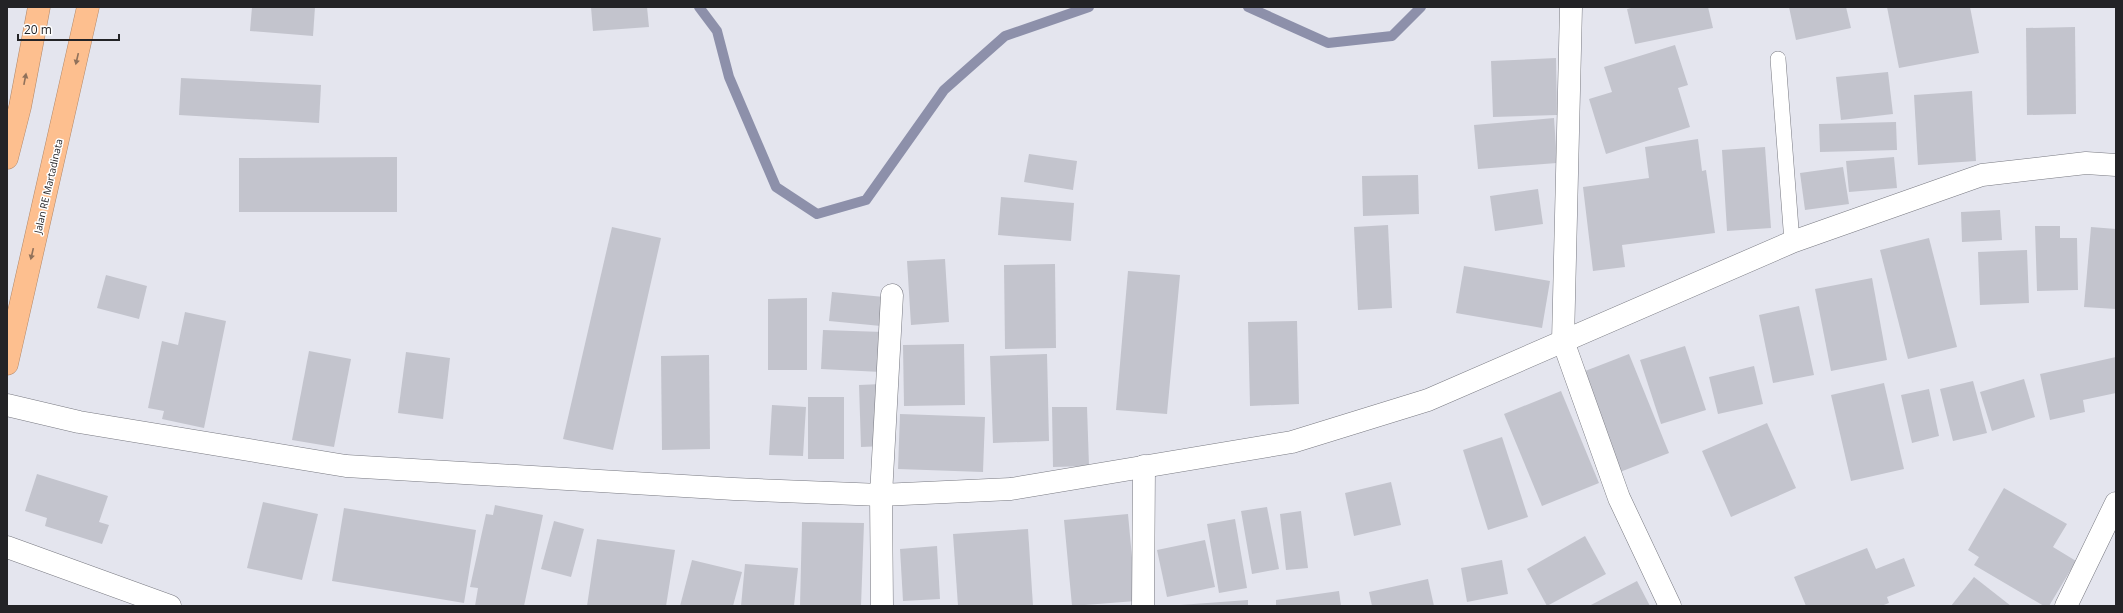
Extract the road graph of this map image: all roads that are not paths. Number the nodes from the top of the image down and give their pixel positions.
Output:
1 (38, 7) edge
2 (88, 7) edge
3 (1571, 7) edge
4 (1778, 59) dead end
5 (13, 106) edge
6 (7, 158) edge
7 (2116, 166) edge
8 (1792, 242) junction
9 (892, 295) dead end
10 (1563, 341) junction
11 (7, 364) edge
12 (7, 405) edge
13 (1144, 466) junction
14 (881, 495) junction
15 (2116, 503) edge
16 (7, 547) edge
17 (170, 606) edge
18 (882, 606) edge
19 (1143, 606) edge
20 (1670, 606) edge
21 (2066, 606) edge

5 -> 1 highway
2 -> 11 highway, Jalan RE Martadinata
3 - 10 street
4 - 8 lane
5 - 6 highway
7 - 8 street
8 - 10 street
9 - 14 street
10 - 13 street
10 - 20 street
12 - 14 street
13 - 14 street
13 - 19 street
14 - 18 street
15 - 21 street
16 - 17 street

